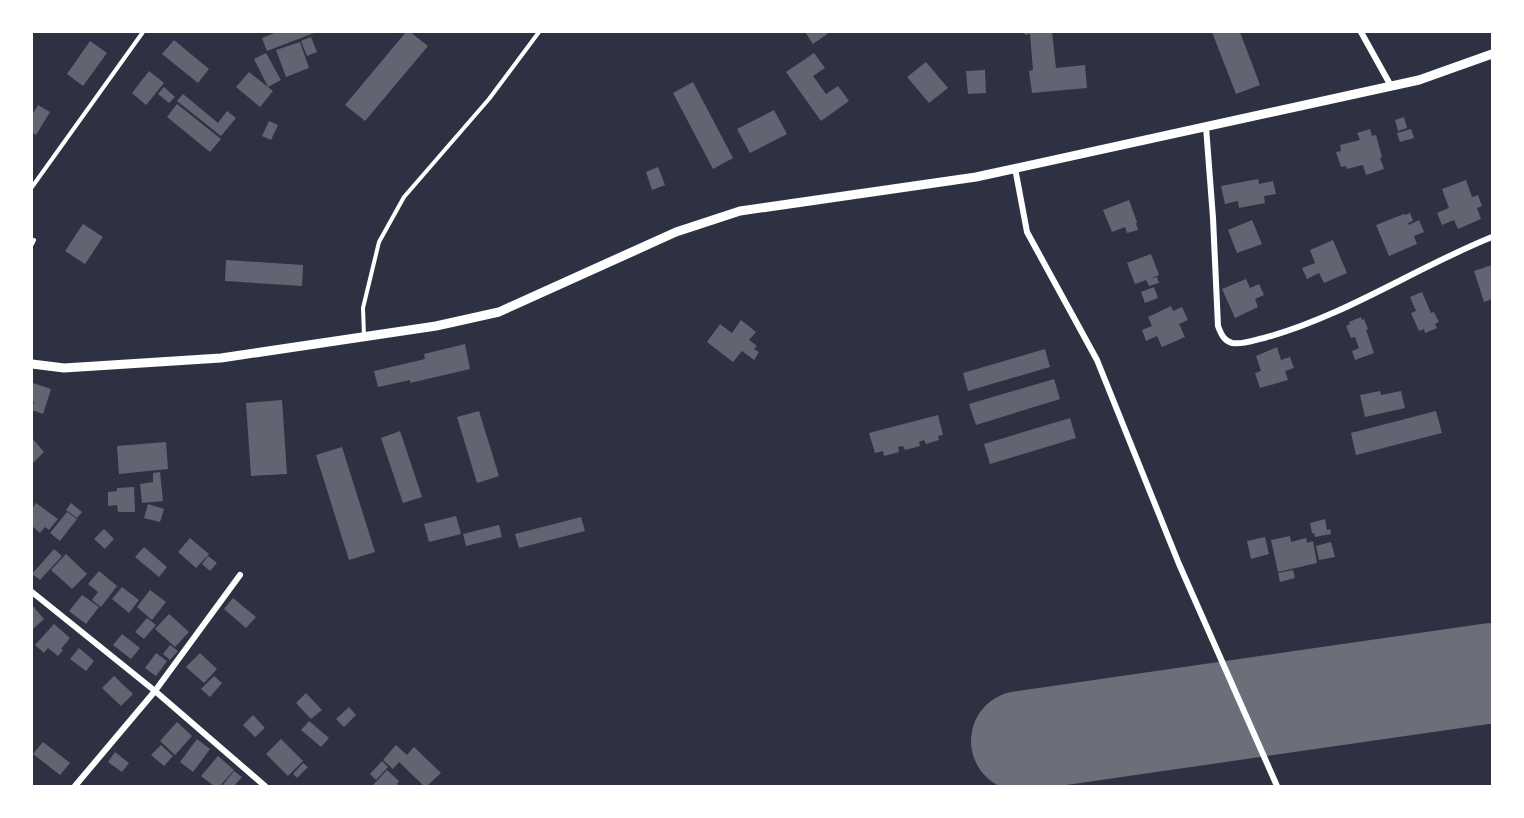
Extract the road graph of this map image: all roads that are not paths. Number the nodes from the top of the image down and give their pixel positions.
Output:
1 (143, 32) edge
2 (539, 32) edge
3 (1361, 32) edge
4 (1492, 54) edge
5 (1391, 86) junction
6 (1206, 127) junction
7 (1015, 168) junction
8 (32, 187) edge
9 (1492, 237) edge
10 (364, 337) junction
11 (32, 364) edge
12 (240, 575) dead end
13 (32, 592) edge
14 (155, 691) junction
15 (75, 786) edge
16 (265, 786) edge
17 (1277, 786) edge

1 - 8 lane
2 - 10 lane
3 - 5 street
4 - 5 street
5 - 6 street
6 - 7 street
6 - 9 street
7 - 10 street
7 - 17 street
10 - 11 street
12 - 14 street
13 - 14 street
14 - 15 street
14 - 16 street

